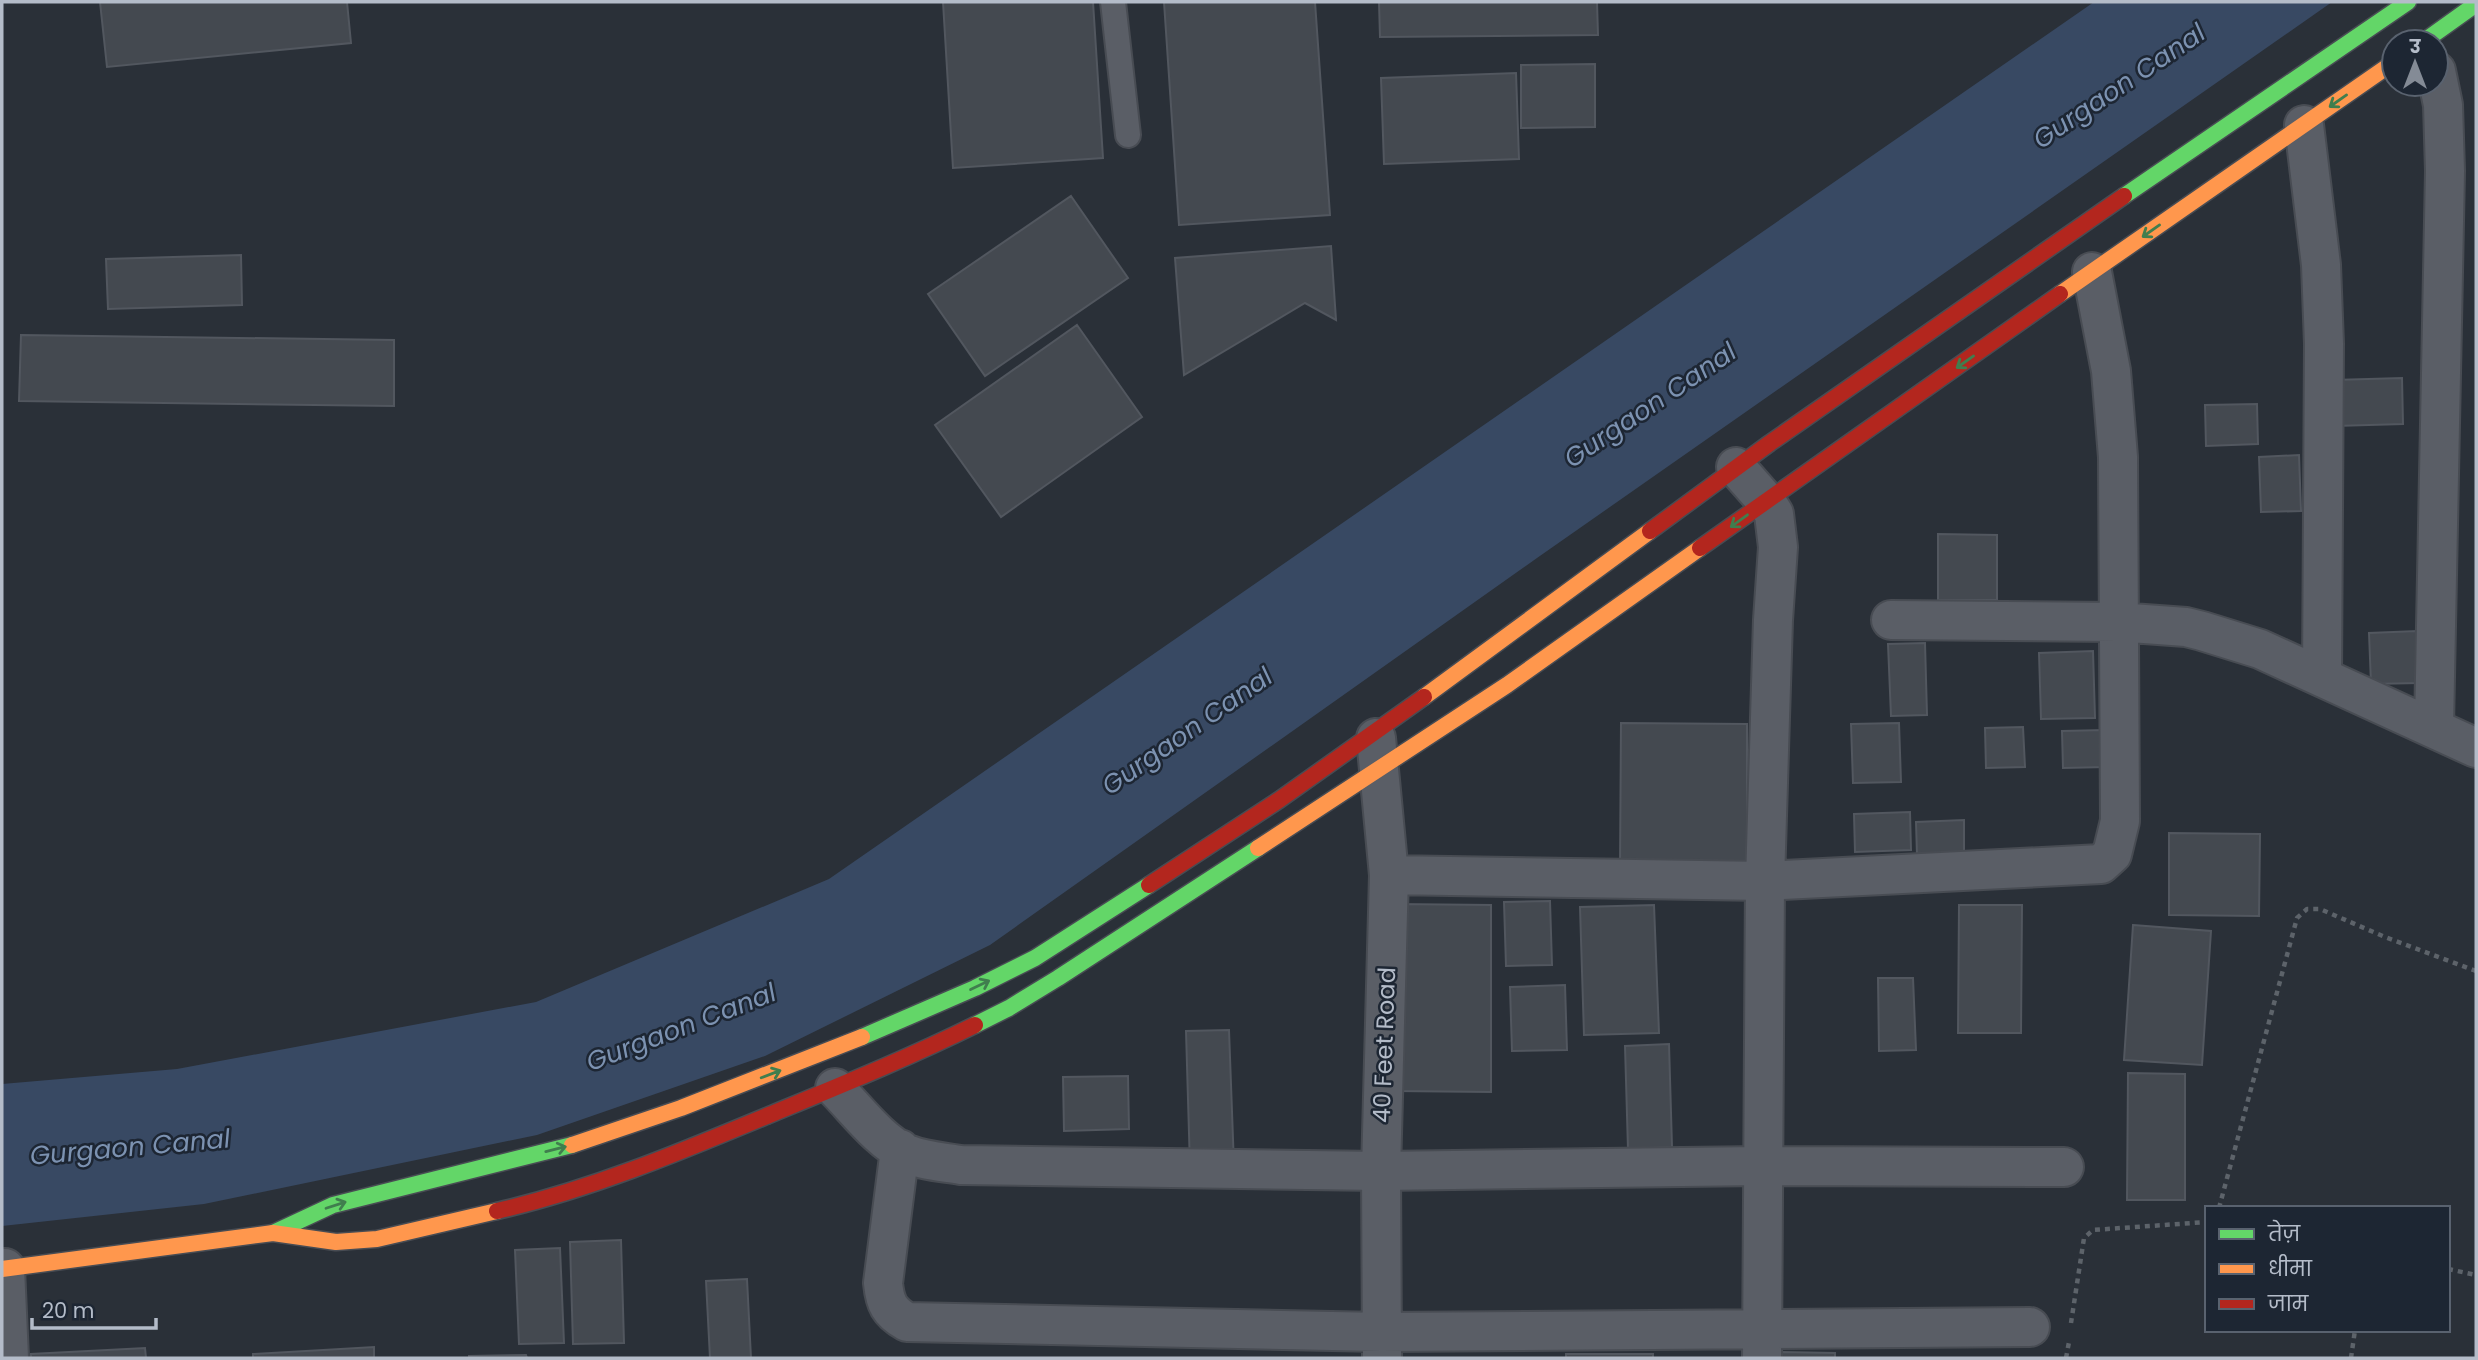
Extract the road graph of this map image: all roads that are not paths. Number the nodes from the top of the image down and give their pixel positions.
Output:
1 (1113, 2) edge
2 (2404, 4) edge
3 (2476, 4) edge
4 (2416, 28) edge
5 (2450, 28) edge
6 (2380, 72) edge
7 (2441, 98) edge
8 (2304, 125) junction
9 (1128, 135) dead end
10 (2092, 272) junction
11 (1737, 467) junction
12 (1766, 501) junction
13 (1891, 620) dead end
14 (2117, 622) junction
15 (2322, 677) junction
16 (2434, 727) junction
17 (1376, 732) junction
18 (2476, 748) edge
19 (1380, 770) junction
20 (1389, 874) junction
21 (1765, 881) junction
22 (835, 1088) junction
23 (900, 1149) junction
24 (1761, 1166) junction
25 (2064, 1167) dead end
26 (1381, 1171) junction
27 (274, 1233) junction
28 (4, 1268) edge
29 (2029, 1327) dead end
30 (1382, 1345) edge
31 (1762, 1345) edge
32 (9, 1358) edge

1 - 9 lane
2 - 4 street
2 - 11 main road
3 - 5 main road
6 -> 8 main road
7 - 16 street
8 -> 10 main road
8 - 15 street
10 -> 12 main road
10 - 14 street
11 - 12 street
11 - 17 main road
12 -> 19 main road
12 - 21 street
13 - 14 street
14 - 15 street
14 - 21 street
15 - 16 street
16 - 18 street
17 - 19 street, 40 Feet Road
27 -> 17 main road
19 - 20 street, 40 Feet Road
19 - 22 main road
20 - 21 street
20 - 26 street, 40 Feet Road
21 - 24 street
22 - 23 street
22 - 27 main road
23 - 26 street
23 - 30 street
24 - 25 street
24 - 26 street
24 - 31 street
26 - 30 street, 40 Feet Road
27 - 28 main road
28 - 32 street
29 - 31 street
30 - 31 street

